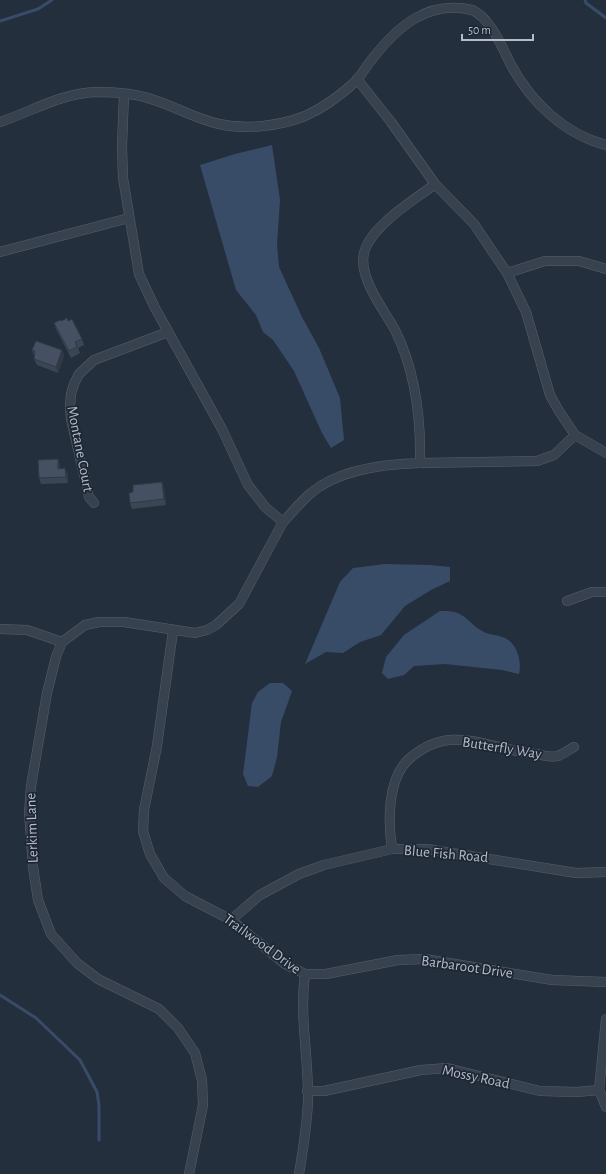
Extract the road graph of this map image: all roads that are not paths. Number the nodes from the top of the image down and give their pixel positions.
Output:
1 (357, 80) junction
2 (124, 94) junction
3 (0, 122) edge
4 (606, 145) edge
5 (435, 184) junction
6 (129, 218) junction
7 (0, 252) edge
8 (606, 269) edge
9 (507, 273) junction
10 (168, 332) junction
11 (575, 435) junction
12 (606, 453) edge
13 (420, 463) junction
14 (94, 503) dead end
15 (283, 522) junction
16 (606, 592) edge
17 (567, 601) dead end
18 (0, 628) edge
19 (173, 631) junction
20 (62, 642) junction
21 (574, 747) dead end
22 (392, 849) junction
23 (606, 872) edge
24 (231, 920) junction
25 (305, 974) junction
26 (606, 982) edge
27 (606, 1019) edge
28 (599, 1090) junction
29 (307, 1091) junction
30 (606, 1107) edge
31 (189, 1174) edge
32 (299, 1174) edge

1 - 2 street
1 - 4 street
1 - 5 street
2 - 3 street
2 - 6 street
5 - 9 street
5 - 13 street
6 - 7 street
6 - 10 street
8 - 9 street
9 - 11 street
10 - 14 street, Montane Court
10 - 15 street
11 - 12 street
11 - 13 street
13 - 15 street
15 - 19 street
16 - 17 street
18 - 20 street
19 - 20 street
19 - 24 street, Trailwood Drive
20 - 31 street, Lerkim Lane
21 - 22 street, Butterfly Way
22 - 23 street, Blue Fish Road
22 - 24 street, Blue Fish Road
24 - 25 street, Trailwood Drive
25 - 26 street, Barbaroot Drive
25 - 29 street, Trailwood Drive
27 - 28 street
28 - 29 street, Mossy Road
28 - 30 street
29 - 32 street, Trailwood Drive

